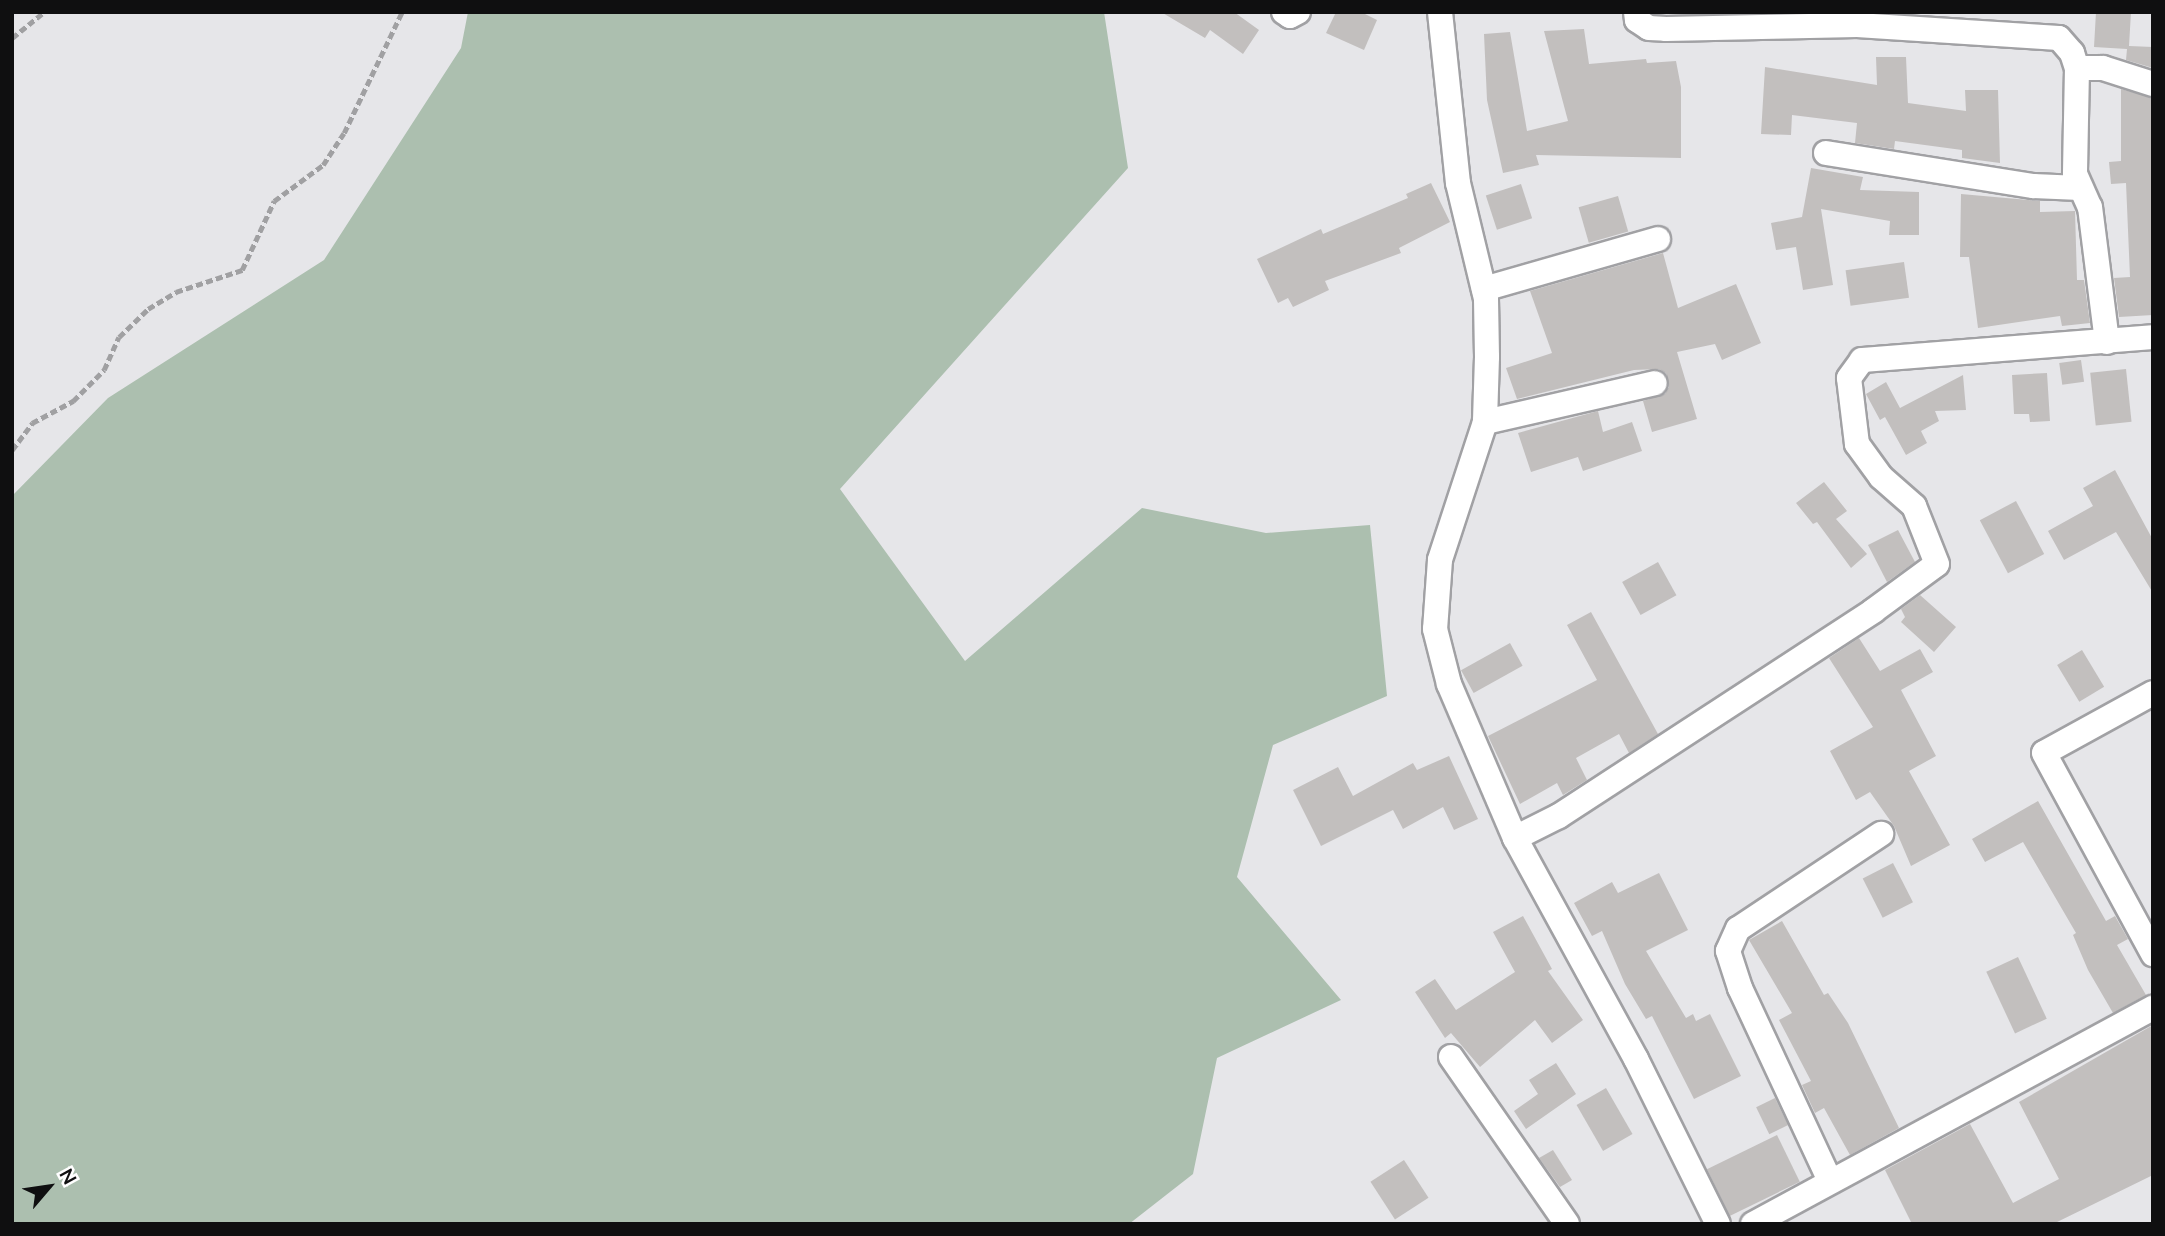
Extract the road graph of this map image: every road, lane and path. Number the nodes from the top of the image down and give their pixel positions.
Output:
1 (44, 12) edge
2 (402, 12) edge
3 (1284, 12) edge
4 (1298, 12) edge
5 (1440, 12) edge
6 (1636, 12) edge
7 (12, 38) edge
8 (2077, 68) junction
9 (2153, 84) edge
10 (1826, 153) dead end
11 (2080, 188) junction
12 (1658, 239) dead end
13 (1484, 289) junction
14 (2153, 337) edge
15 (2107, 342) junction
16 (1654, 383) dead end
17 (1485, 422) junction
18 (12, 450) edge
19 (2153, 693) edge
20 (1881, 834) dead end
21 (1515, 838) junction
22 (2153, 954) edge
23 (2153, 1008) edge
24 (1451, 1057) dead end
25 (1830, 1181) junction
26 (1567, 1224) edge
27 (1718, 1224) edge
28 (1753, 1224) edge

1 - 7 path
2 - 18 path
3 - 4 street
5 - 13 street
6 - 8 street
8 - 9 street
8 - 11 street
10 - 11 street
11 - 15 street
12 - 13 street
13 - 17 street
14 - 15 street
15 - 21 street
16 - 17 street
17 - 21 street
19 - 22 street
20 - 25 street
21 - 27 street
23 - 25 street
24 - 26 street
25 - 28 street

